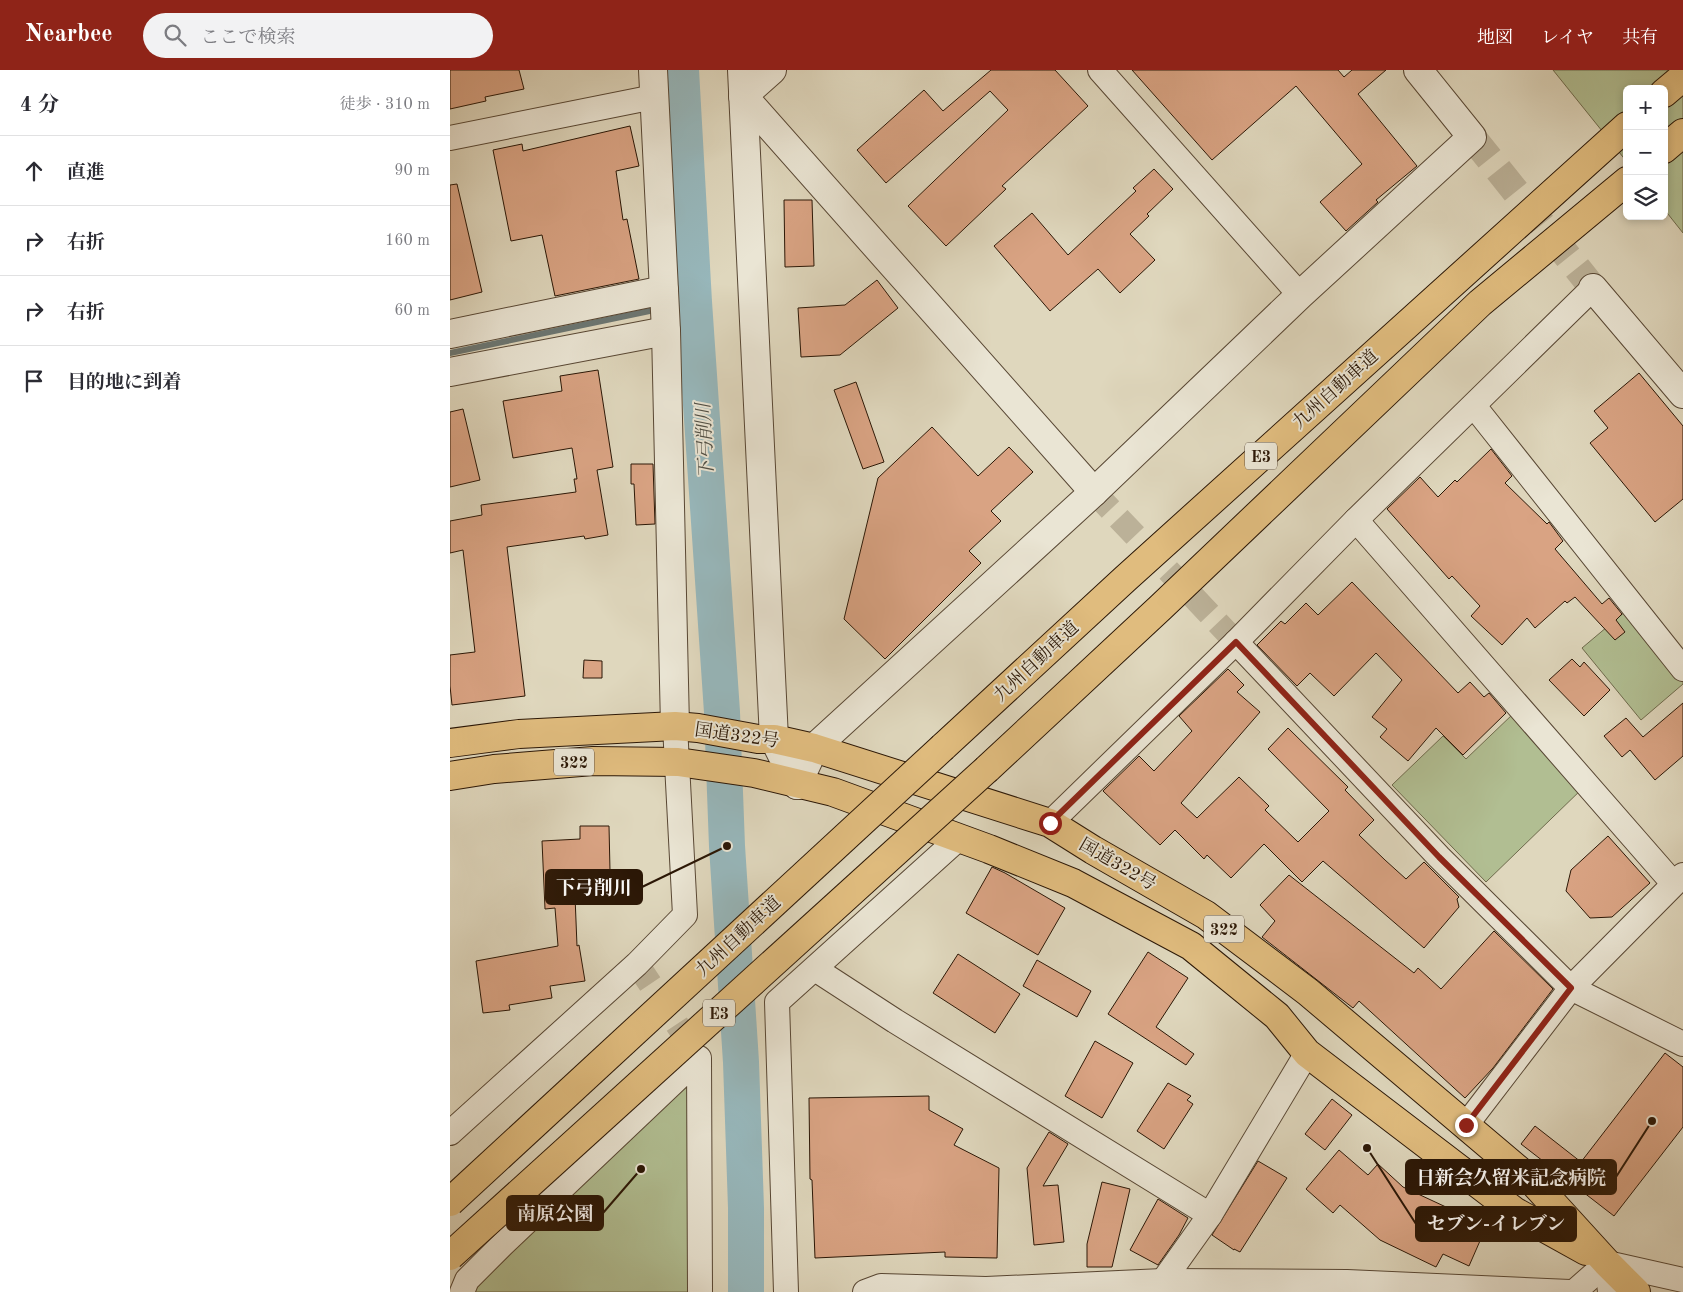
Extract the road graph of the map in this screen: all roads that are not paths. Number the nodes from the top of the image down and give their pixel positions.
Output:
1 (653, 70) edge
2 (772, 70) edge
3 (1100, 70) edge
4 (1418, 70) edge
5 (1683, 77) edge
6 (742, 83) edge
7 (1668, 90) edge
8 (654, 97) junction
9 (1623, 130) edge
10 (1683, 133) edge
11 (450, 138) edge
12 (1668, 146) edge
13 (1617, 190) edge
14 (1592, 288) joint
15 (664, 290) junction
16 (1300, 296) junction
17 (666, 331) junction
18 (450, 334) edge
19 (450, 372) edge
20 (1683, 394) edge
21 (1474, 406) junction
22 (1094, 492) junction
23 (1356, 520) junction
24 (1236, 642) junction
25 (1683, 669) edge
26 (687, 727) junction
27 (766, 739) junction
28 (450, 743) edge
29 (814, 748) junction
30 (688, 763) junction
31 (450, 776) edge
32 (796, 785) junction
33 (1050, 823) junction
34 (959, 838) junction
35 (1678, 879) edge
36 (815, 969) junction
37 (1571, 988) junction
38 (1683, 1044) edge
39 (1307, 1053) junction
40 (1466, 1125) junction
41 (450, 1133) edge
42 (450, 1202) edge
43 (1210, 1215) junction
44 (450, 1256) edge
45 (1606, 1263) junction
46 (1683, 1280) edge
47 (1163, 1287) edge
48 (1347, 1287) edge
49 (986, 1290) edge
50 (1491, 1290) edge
51 (462, 1292) edge
52 (700, 1292) edge
53 (786, 1292) edge
54 (865, 1292) edge
55 (1572, 1292) edge
56 (1610, 1292) edge
57 (1636, 1292) edge
58 (1654, 1292) edge

1 - 8 street
2 - 6 street
3 - 16 street
4 - 16 street
5 - 7 highway
6 - 22 street
6 - 27 street
8 - 11 street
8 - 15 street
9 - 42 highway, 九州自動車道 / E3, bridge
10 - 12 highway
13 - 44 highway, 九州自動車道 / E3, bridge
14 - 20 street
14 - 21 street
15 - 17 street
15 - 18 street
16 - 22 street
17 - 19 street
17 - 26 street
21 - 23 street
21 - 25 street
22 - 29 street
23 - 24 street
23 - 35 street
24 - 33 street
24 - 37 street
26 - 27 highway, 国道322号 / 322
26 - 28 highway, 国道322号 / 322
26 - 30 street
27 - 29 highway, 国道322号 / 322
27 - 32 street
29 - 32 street
29 - 33 highway, 国道322号 / 322
30 - 31 highway, 国道322号 / 322
30 - 32 highway, 国道322号 / 322
30 - 41 street
32 - 34 highway, 国道322号 / 322
33 - 40 highway, 国道322号 / 322
34 - 36 street
34 - 39 highway, 国道322号 / 322
35 - 37 street
36 - 43 street
36 - 53 street
37 - 38 street
37 - 40 street
39 - 43 street
39 - 45 highway, 国道322号 / 322
40 - 45 highway, 国道322号 / 322
43 - 47 street
45 - 46 street
45 - 55 street
45 - 56 street
45 - 57 highway, 国道322号 / 322
45 - 58 street
47 - 48 street
47 - 49 street
48 - 50 street
49 - 54 street
50 - 55 street
51 - 52 street

